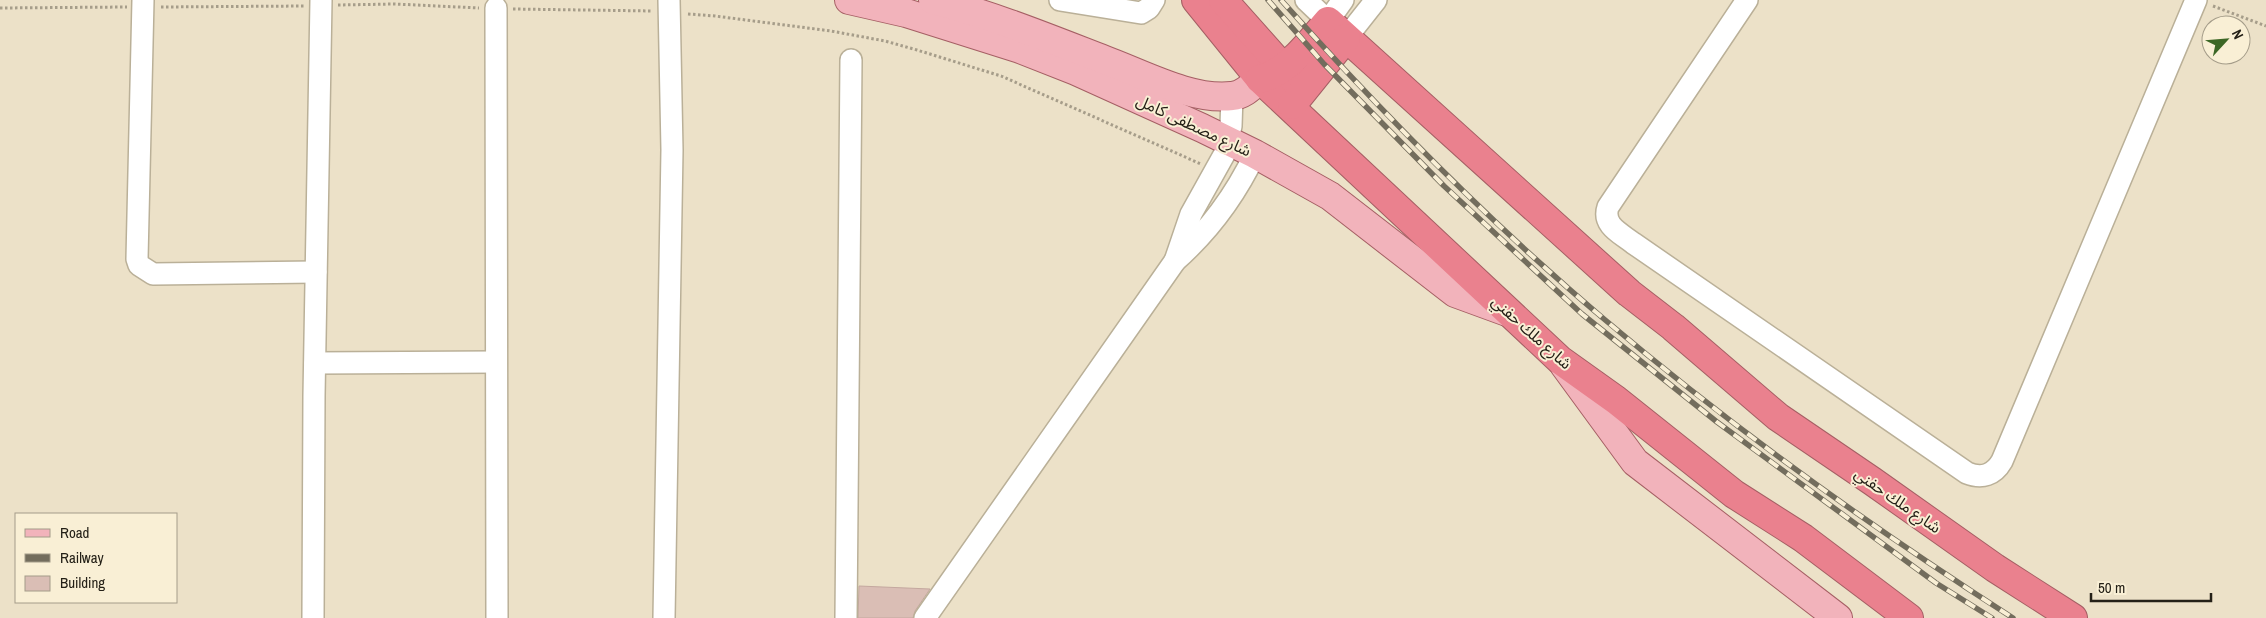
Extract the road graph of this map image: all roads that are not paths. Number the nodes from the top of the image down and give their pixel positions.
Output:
1 (849, 0) edge
2 (933, 0) edge
3 (1154, 0) edge
4 (1196, 0) edge
5 (1223, 0) edge
6 (1306, 0) edge
7 (1376, 0) edge
8 (1747, 0) edge
9 (1065, 1) edge
10 (2200, 2) edge
11 (321, 3) edge
12 (143, 4) edge
13 (669, 6) edge
14 (496, 8) road end
15 (1339, 20) edge
16 (851, 60) dead end
17 (1272, 74) junction
18 (1232, 96) junction
19 (1297, 99) junction
20 (1222, 158) junction
21 (1248, 169) junction
22 (1175, 261) junction
23 (316, 272) junction
24 (1508, 312) junction
25 (1560, 360) junction
26 (496, 362) junction
27 (314, 363) junction
28 (313, 618) edge
29 (498, 618) edge
30 (664, 618) edge
31 (846, 618) edge
32 (925, 618) edge
33 (1838, 618) edge
34 (1910, 618) edge
35 (2073, 618) edge

1 - 20 main road, شارع مصطفى كامل
2 - 18 main road, شارع مصطفى كامل
3 - 9 street
4 - 17 highway, شارع ملك حفني
5 - 17 highway, شارع ملك حفني
6 - 15 street
7 - 15 street
8 - 10 street
11 - 23 street
12 - 23 street
13 - 30 street
14 - 26 street
15 - 17 highway
15 - 19 highway
15 - 35 highway, شارع ملك حفني
16 - 31 street
17 - 18 main road
17 - 19 highway, شارع ملك حفني
18 - 20 street
19 - 24 highway, شارع ملك حفني
20 - 21 main road, شارع مصطفى كامل
20 - 22 street
21 - 22 street
21 - 24 main road, شارع مصطفى كامل
22 - 32 street
23 - 27 street
24 - 25 highway, شارع ملك حفني
25 - 33 main road
25 - 34 highway, شارع ملك حفني
26 - 27 street
26 - 29 street
27 - 28 street

